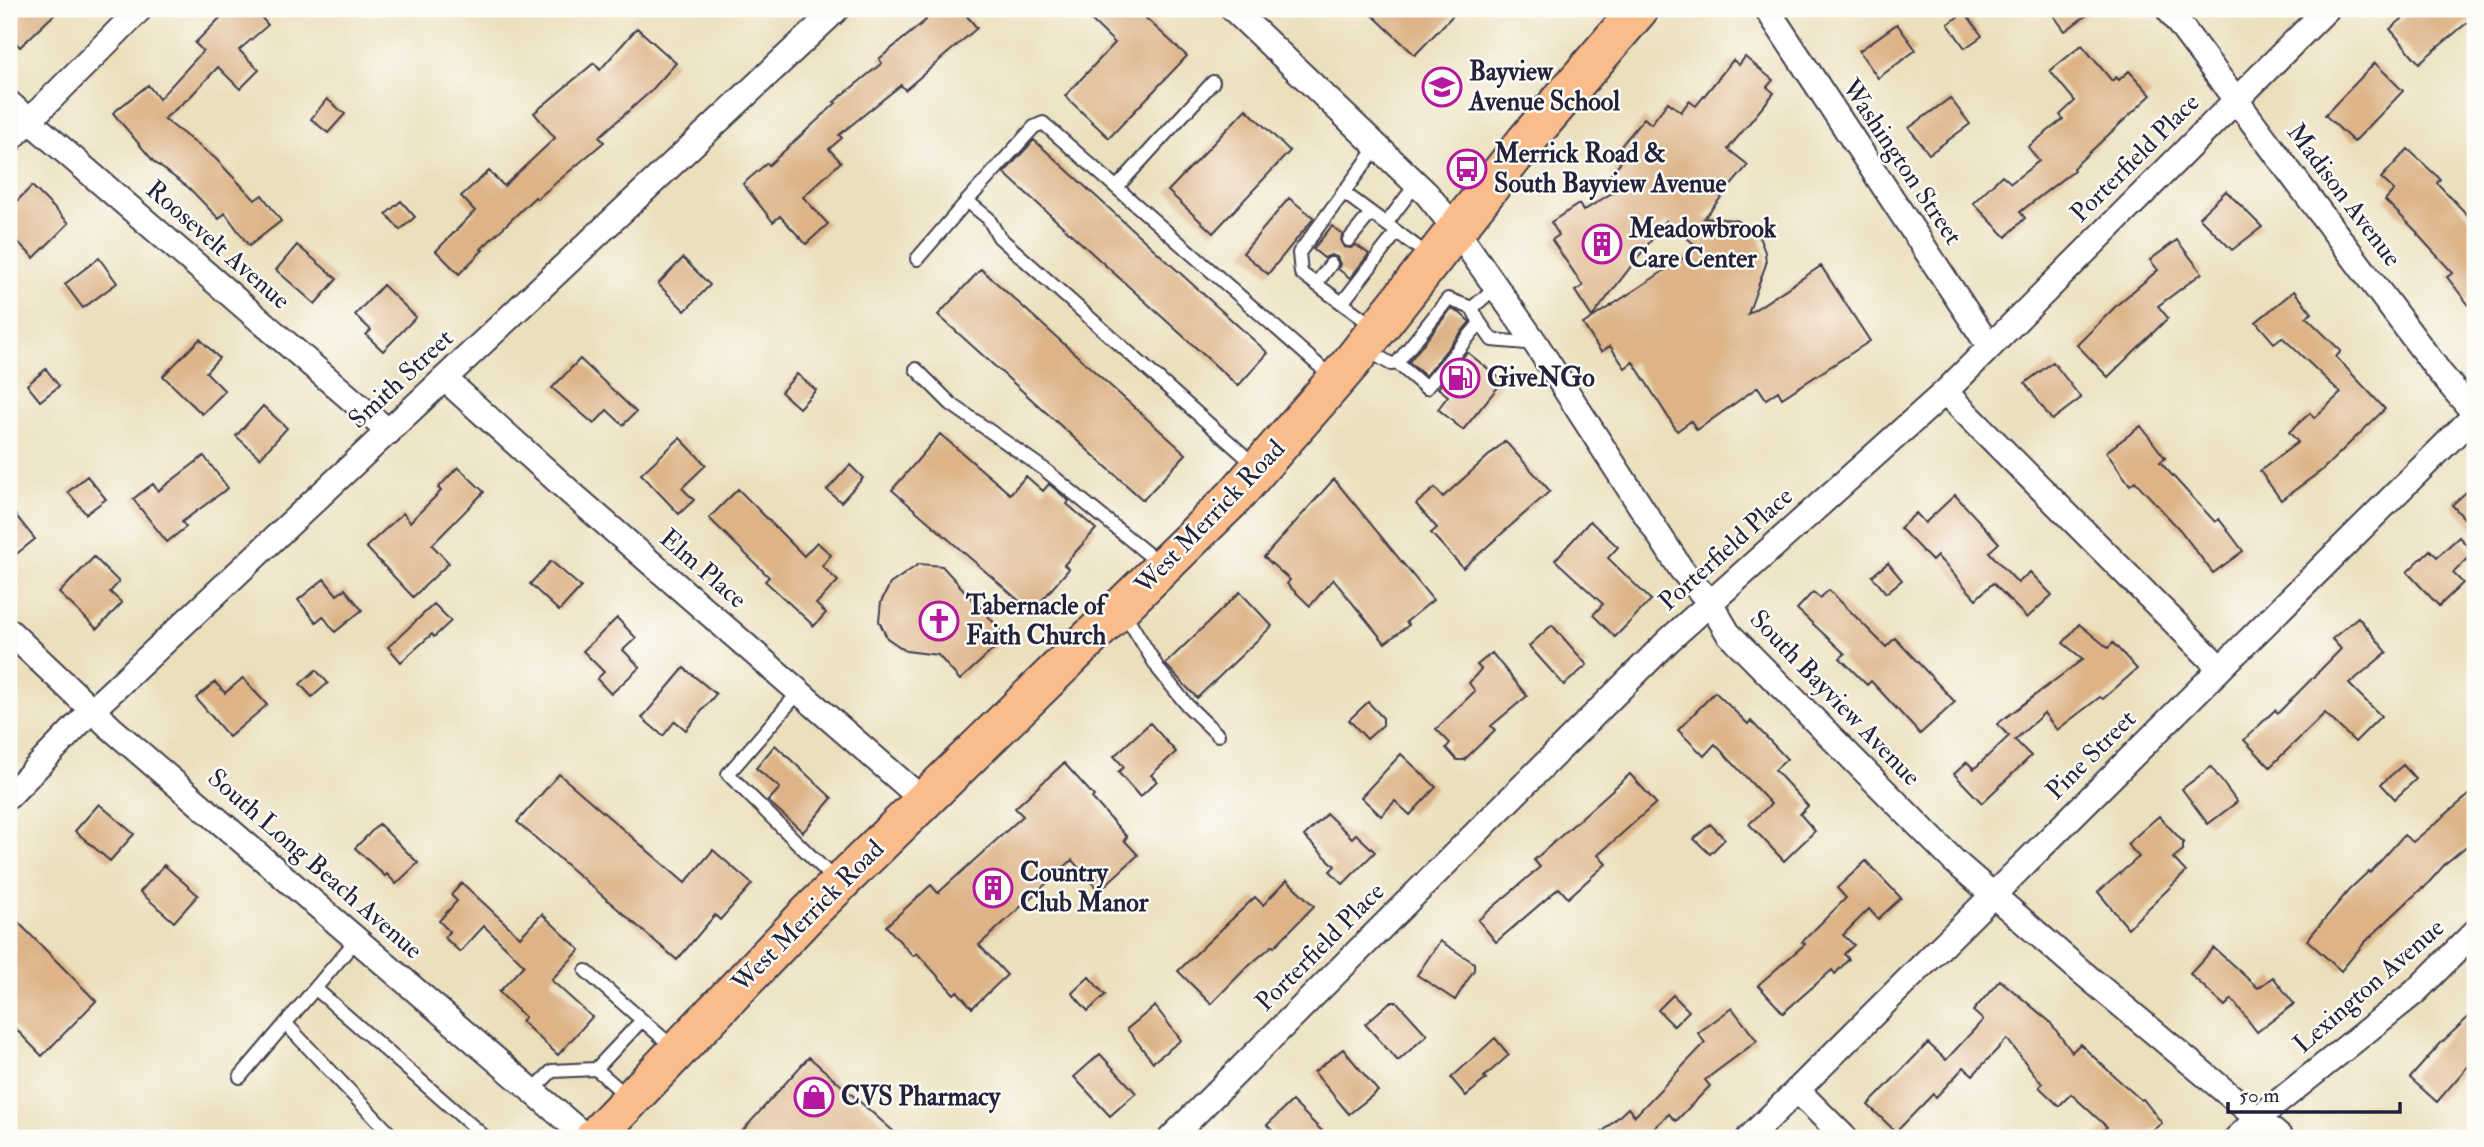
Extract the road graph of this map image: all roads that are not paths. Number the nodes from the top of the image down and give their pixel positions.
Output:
1 (141, 9) edge
2 (837, 9) edge
3 (1233, 9) edge
4 (1639, 9) edge
5 (1767, 9) edge
6 (2168, 9) edge
7 (2327, 9) edge
8 (1213, 82) dead end
9 (2235, 99) junction
10 (9, 103) edge
11 (29, 121) junction
12 (9, 141) edge
13 (1377, 147) junction
14 (1416, 184) junction
15 (1117, 187) junction
16 (1343, 192) junction
17 (967, 201) junction
18 (1371, 214) junction
19 (1392, 228) junction
20 (1349, 240) dead end
21 (917, 259) dead end
22 (1331, 264) dead end
23 (1436, 274) junction
24 (1316, 284) junction
25 (1496, 287) junction
26 (1342, 303) junction
27 (1472, 308) junction
28 (1480, 323) junction
29 (1370, 338) junction
30 (1536, 344) junction
31 (1989, 346) junction
32 (1397, 363) junction
33 (916, 369) dead end
34 (445, 379) junction
35 (1336, 380) junction
36 (1945, 392) junction
37 (2475, 414) edge
38 (389, 432) junction
39 (1259, 469) junction
40 (1163, 566) junction
41 (1711, 604) junction
42 (1121, 608) junction
43 (9, 631) edge
44 (2220, 668) junction
45 (799, 692) junction
46 (92, 710) junction
47 (1219, 735) dead end
48 (9, 796) edge
49 (923, 801) junction
50 (839, 883) junction
51 (1994, 894) junction
52 (2475, 932) edge
53 (357, 939) junction
54 (586, 971) dead end
55 (316, 989) junction
56 (642, 1020) junction
57 (286, 1024) junction
58 (677, 1051) junction
59 (596, 1069) junction
60 (240, 1077) dead end
61 (1797, 1090) junction
62 (532, 1091) junction
63 (631, 1099) junction
64 (2258, 1119) junction
65 (394, 1138) edge
66 (486, 1138) edge
67 (587, 1138) edge
68 (594, 1138) edge
69 (1171, 1138) edge
70 (1749, 1138) edge
71 (1845, 1138) edge
72 (2237, 1138) edge
73 (2281, 1138) edge

1 - 11 street
2 - 34 street, Smith Street
3 - 13 street, South Bayview Avenue
4 - 23 main road, West Merrick Road
5 - 31 street, Washington Street
6 - 9 street, Madison Avenue
7 - 9 street, Porterfield Place
8 - 15 lane
9 - 31 street, Porterfield Place
9 - 37 street, Madison Avenue
10 - 11 street, Roosevelt Avenue
11 - 12 street
11 - 38 street, Roosevelt Avenue
13 - 14 street, South Bayview Avenue
13 - 16 lane
14 - 19 lane
14 - 23 street, South Bayview Avenue
15 - 17 lane
15 - 35 lane
16 - 18 lane
16 - 24 lane
17 - 21 lane
17 - 39 lane
18 - 19 lane
18 - 20 lane
19 - 23 lane
19 - 26 lane
22 - 24 lane
23 - 25 street, South Bayview Avenue
23 - 27 lane
23 - 29 main road, West Merrick Road
23 - 32 lane
24 - 26 lane
25 - 27 lane
25 - 30 street, South Bayview Avenue
26 - 29 lane
27 - 28 lane
28 - 30 lane
28 - 32 lane
29 - 32 lane
29 - 35 main road, West Merrick Road
30 - 41 street, South Bayview Avenue
31 - 36 street, Porterfield Place
33 - 40 lane
34 - 38 street, Smith Street
34 - 45 street, Elm Place
35 - 39 main road, West Merrick Road
36 - 41 street, Porterfield Place
36 - 44 street
37 - 44 street, Pine Street
38 - 46 street, Smith Street
39 - 40 main road, West Merrick Road
40 - 42 main road, West Merrick Road
41 - 51 street, South Bayview Avenue
41 - 69 street, Porterfield Place
42 - 47 lane
42 - 49 main road, West Merrick Road
43 - 46 street, South Long Beach Avenue
44 - 51 street, Pine Street
45 - 49 street, Elm Place
45 - 50 lane
46 - 48 street, Smith Street
46 - 53 street, South Long Beach Avenue
49 - 50 main road, West Merrick Road
50 - 58 main road, West Merrick Road
51 - 61 street, Pine Street
51 - 64 street, South Bayview Avenue
52 - 64 street, Lexington Avenue
53 - 55 lane
53 - 62 street, South Long Beach Avenue
54 - 56 lane
55 - 57 lane
55 - 66 lane
56 - 58 lane
56 - 59 lane
57 - 60 lane
57 - 65 lane
58 - 63 main road, West Merrick Road
59 - 62 lane
59 - 63 lane
61 - 70 street, Pine Street
61 - 71 street
62 - 67 street, South Long Beach Avenue
63 - 68 main road, West Merrick Road
64 - 72 street, Lexington Avenue
64 - 73 street, South Bayview Avenue

